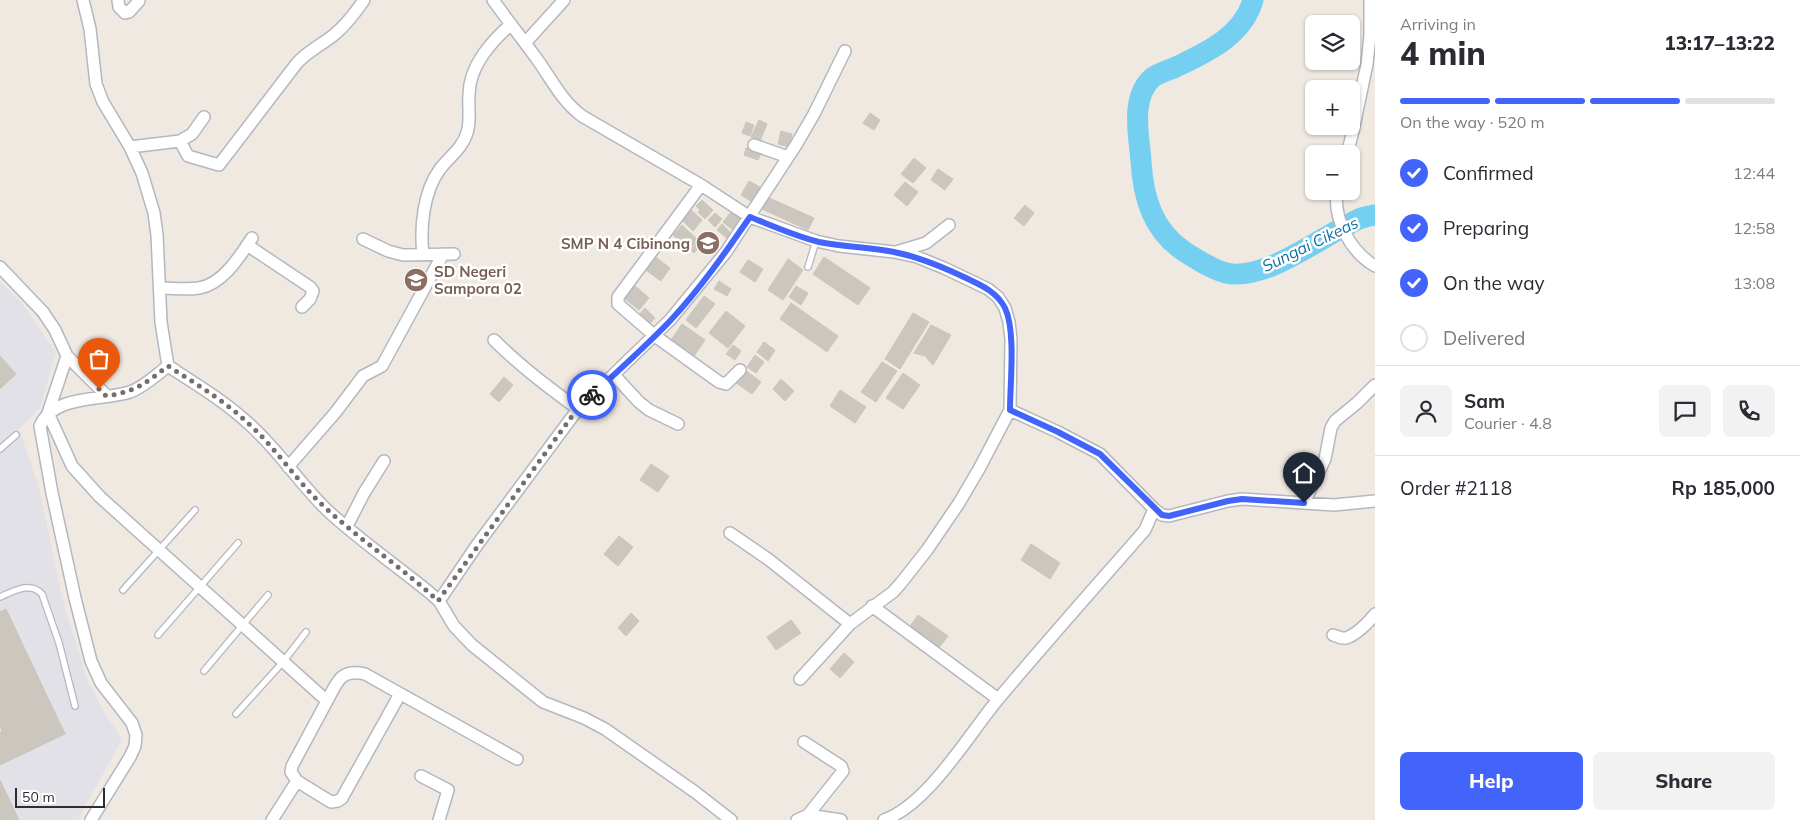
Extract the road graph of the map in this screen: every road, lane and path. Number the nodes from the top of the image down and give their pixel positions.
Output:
1 (83, 0) edge
2 (118, 0) edge
3 (364, 0) edge
4 (493, 0) edge
5 (564, 0) edge
6 (1370, 0) edge
7 (139, 1) dead end
8 (511, 24) junction
9 (525, 43) junction
10 (845, 51) dead end
11 (1371, 66) edge
12 (204, 117) dead end
13 (180, 141) junction
14 (1349, 145) edge
15 (754, 146) dead end
16 (130, 147) junction
17 (788, 157) junction
18 (701, 185) junction
19 (1337, 200) edge
20 (750, 217) junction
21 (949, 225) dead end
22 (363, 239) dead end
23 (816, 241) junction
24 (894, 252) junction
25 (423, 254) junction
26 (1375, 266) edge
27 (0, 267) edge
28 (808, 267) dead end
29 (160, 288) junction
30 (302, 306) dead end
31 (655, 336) junction
32 (494, 340) dead end
33 (67, 356) junction
34 (168, 366) junction
35 (740, 370) dead end
36 (614, 375) junction
37 (1375, 385) edge
38 (106, 396) junction
39 (578, 408) junction
40 (1010, 410) junction
41 (48, 413) junction
42 (678, 424) dead end
43 (16, 435) dead end
44 (0, 449) edge
45 (384, 461) dead end
46 (288, 467) junction
47 (1375, 501) edge
48 (1304, 503) junction
49 (1154, 509) junction
50 (195, 510) dead end
51 (347, 526) junction
52 (730, 533) dead end
53 (238, 543) dead end
54 (158, 551) junction
55 (199, 588) junction
56 (123, 590) dead end
57 (268, 594) dead end
58 (0, 597) edge
59 (438, 601) junction
60 (872, 606) junction
61 (1375, 614) edge
62 (850, 624) junction
63 (242, 626) junction
64 (306, 632) dead end
65 (158, 635) dead end
66 (1334, 635) dead end
67 (282, 662) junction
68 (204, 671) dead end
69 (800, 678) dead end
70 (400, 694) junction
71 (998, 699) junction
72 (327, 701) junction
73 (75, 706) dead end
74 (236, 714) dead end
75 (804, 742) dead end
76 (516, 759) dead end
77 (421, 776) dead end
78 (297, 781) junction
79 (900, 817) edge
80 (803, 818) edge
81 (91, 820) edge
82 (272, 820) edge
83 (439, 820) edge
84 (731, 820) edge
85 (841, 820) edge
86 (884, 820) edge

1 - 16 street
2 - 7 street
3 - 13 street
4 - 8 street
5 - 9 street
6 - 11 street
8 - 9 street
8 - 25 street
9 - 18 street
10 - 17 street
11 - 14 street
12 - 13 street
13 - 16 street
15 - 17 street
16 - 29 street
17 - 20 street
18 - 20 street
18 - 31 street
19 - 26 street
20 - 23 street
20 - 31 street
21 - 24 street
22 - 25 street
23 - 24 street
23 - 28 lane
24 - 40 street
25 - 46 street
27 - 33 street
29 - 30 street
29 - 34 street
31 - 35 street
31 - 36 street
32 - 39 street
33 - 38 street
33 - 41 street
34 - 38 street
34 - 46 street
36 - 39 street
36 - 42 street
37 - 48 street
38 - 41 street
39 - 59 street
40 - 49 street
40 - 60 street
41 - 54 street
41 - 81 street
43 - 44 lane
45 - 51 street
46 - 51 street
47 - 48 street
48 - 49 street
49 - 71 street
50 - 54 lane
51 - 59 street
52 - 62 street
53 - 55 lane
54 - 55 street
54 - 56 lane
55 - 63 street
55 - 65 lane
57 - 63 lane
58 - 73 lane
59 - 84 street
60 - 62 street
60 - 71 street
61 - 66 street
62 - 69 street
63 - 67 street
63 - 68 lane
64 - 67 lane
67 - 72 street
67 - 74 lane
70 - 72 street
70 - 76 street
70 - 78 street
71 - 79 street
72 - 78 street
75 - 80 street
77 - 83 street
78 - 82 street
79 - 86 street
80 - 85 street

